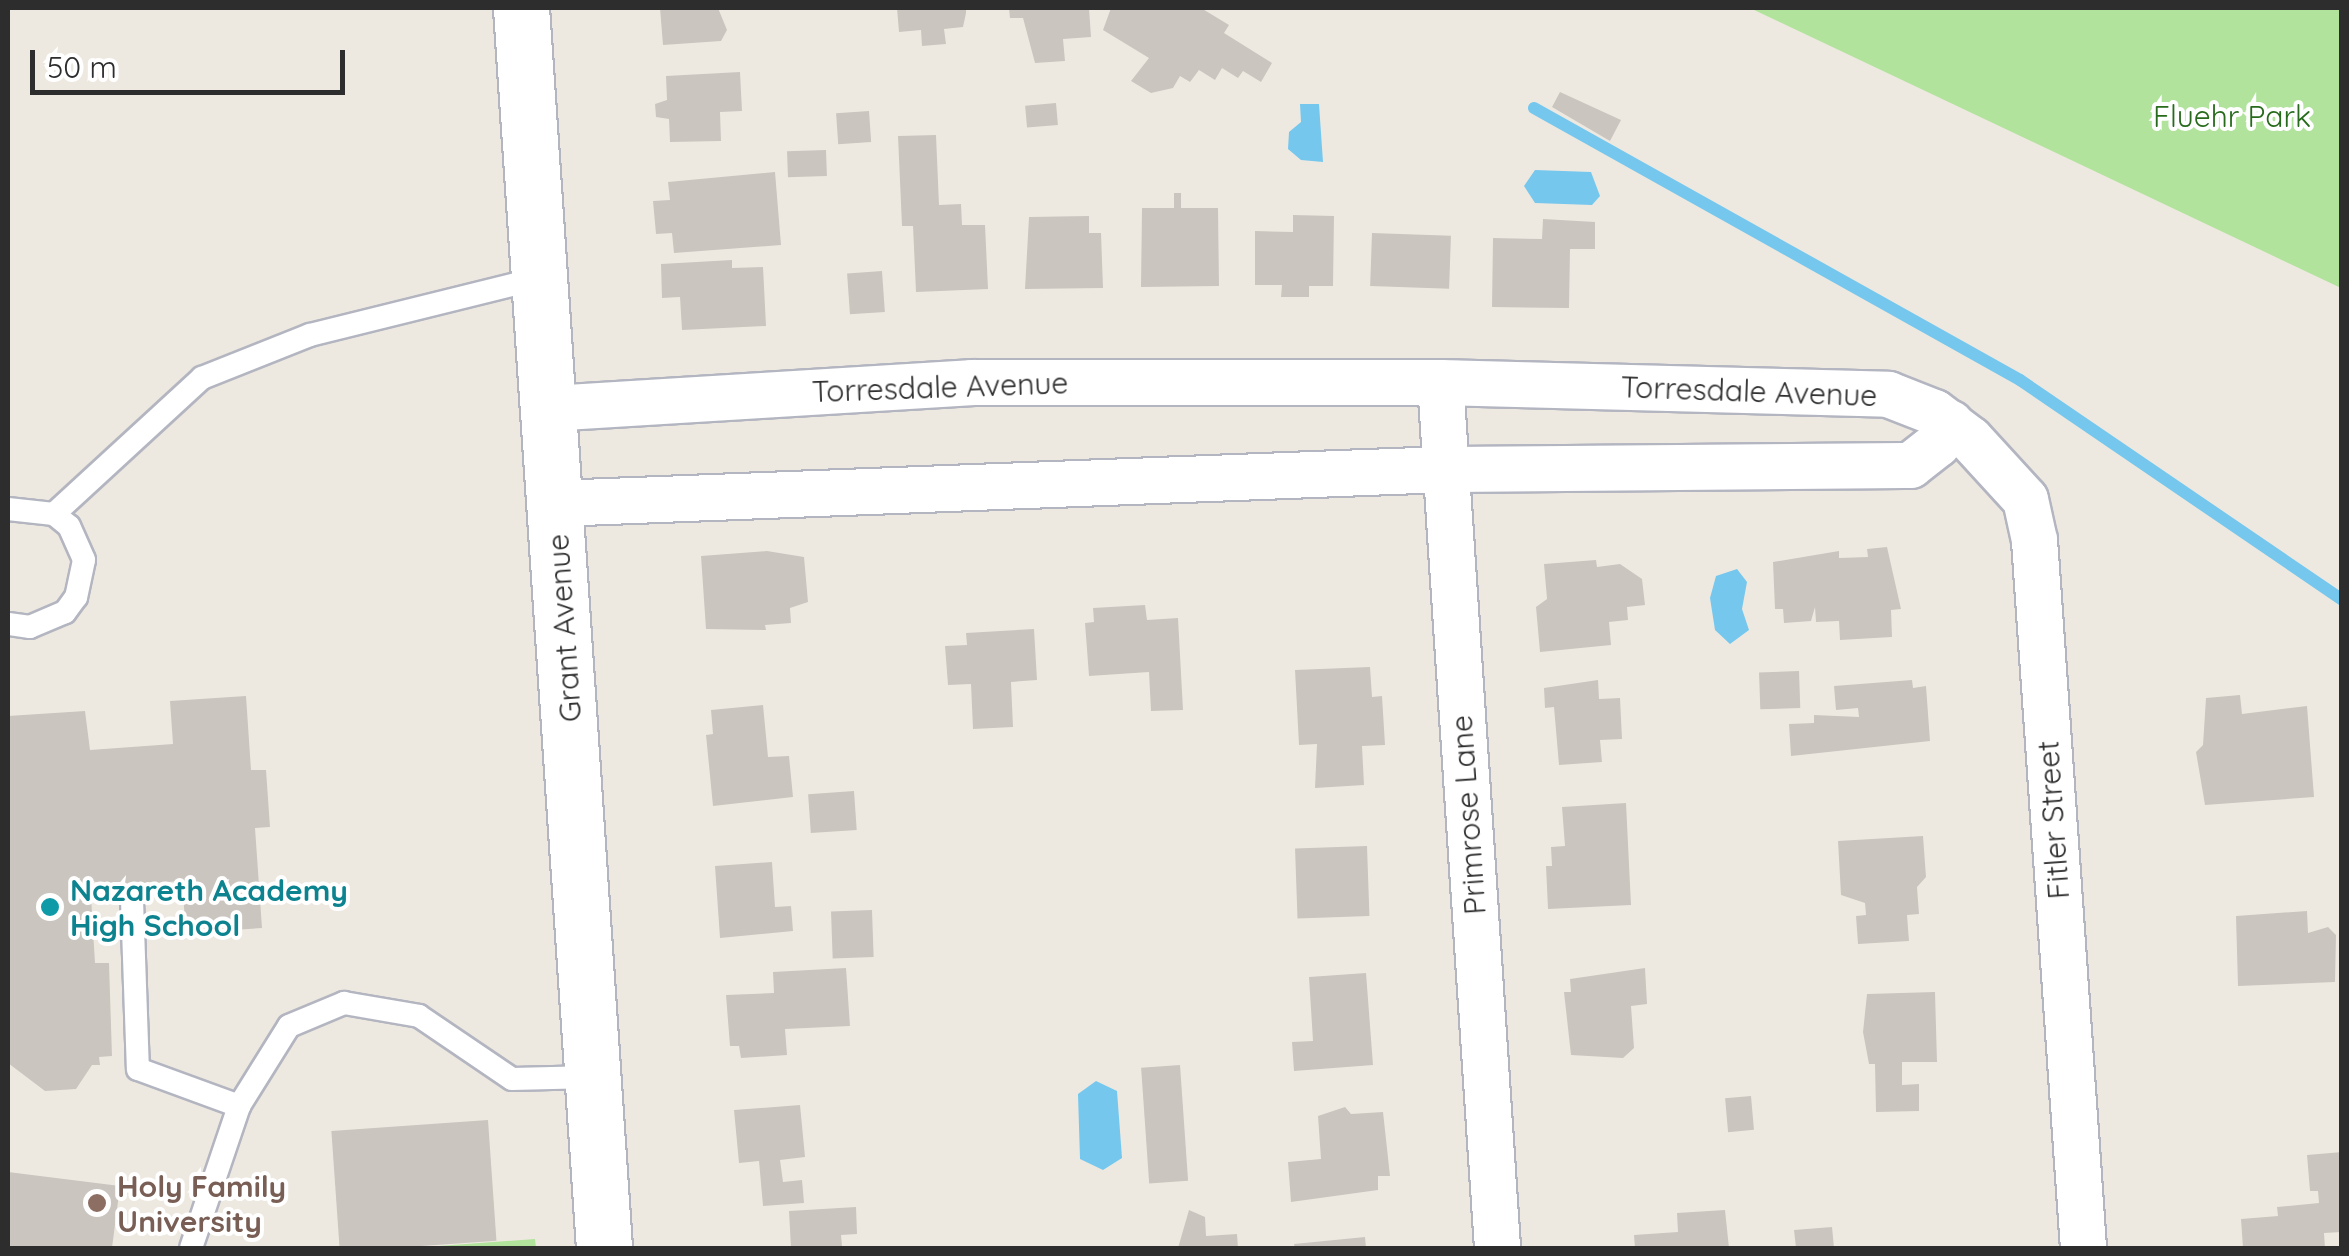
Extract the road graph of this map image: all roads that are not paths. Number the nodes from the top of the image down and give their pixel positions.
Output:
1 (522, 8) edge
2 (540, 278) junction
3 (1440, 382) junction
4 (550, 408) junction
5 (1950, 423) junction
6 (1446, 468) junction
7 (556, 504) junction
8 (8, 509) edge
9 (54, 514) junction
10 (8, 624) edge
11 (132, 900) dead end
12 (593, 1077) junction
13 (239, 1106) junction
14 (191, 1248) edge
15 (604, 1248) edge
16 (1496, 1248) edge
17 (2083, 1248) edge

1 - 2 street, Grant Avenue
2 - 4 street, Grant Avenue
2 - 9 lane
3 - 4 street, Torresdale Avenue
3 - 5 street, Torresdale Avenue
3 - 6 street, Primrose Lane
4 - 7 street, Grant Avenue
5 - 6 street
5 - 17 street, Fitler Street
6 - 7 street
6 - 16 street, Primrose Lane
7 - 12 street, Grant Avenue
8 - 9 lane
9 - 10 lane
11 - 13 lane
12 - 13 lane
12 - 15 street, Grant Avenue
13 - 14 lane

